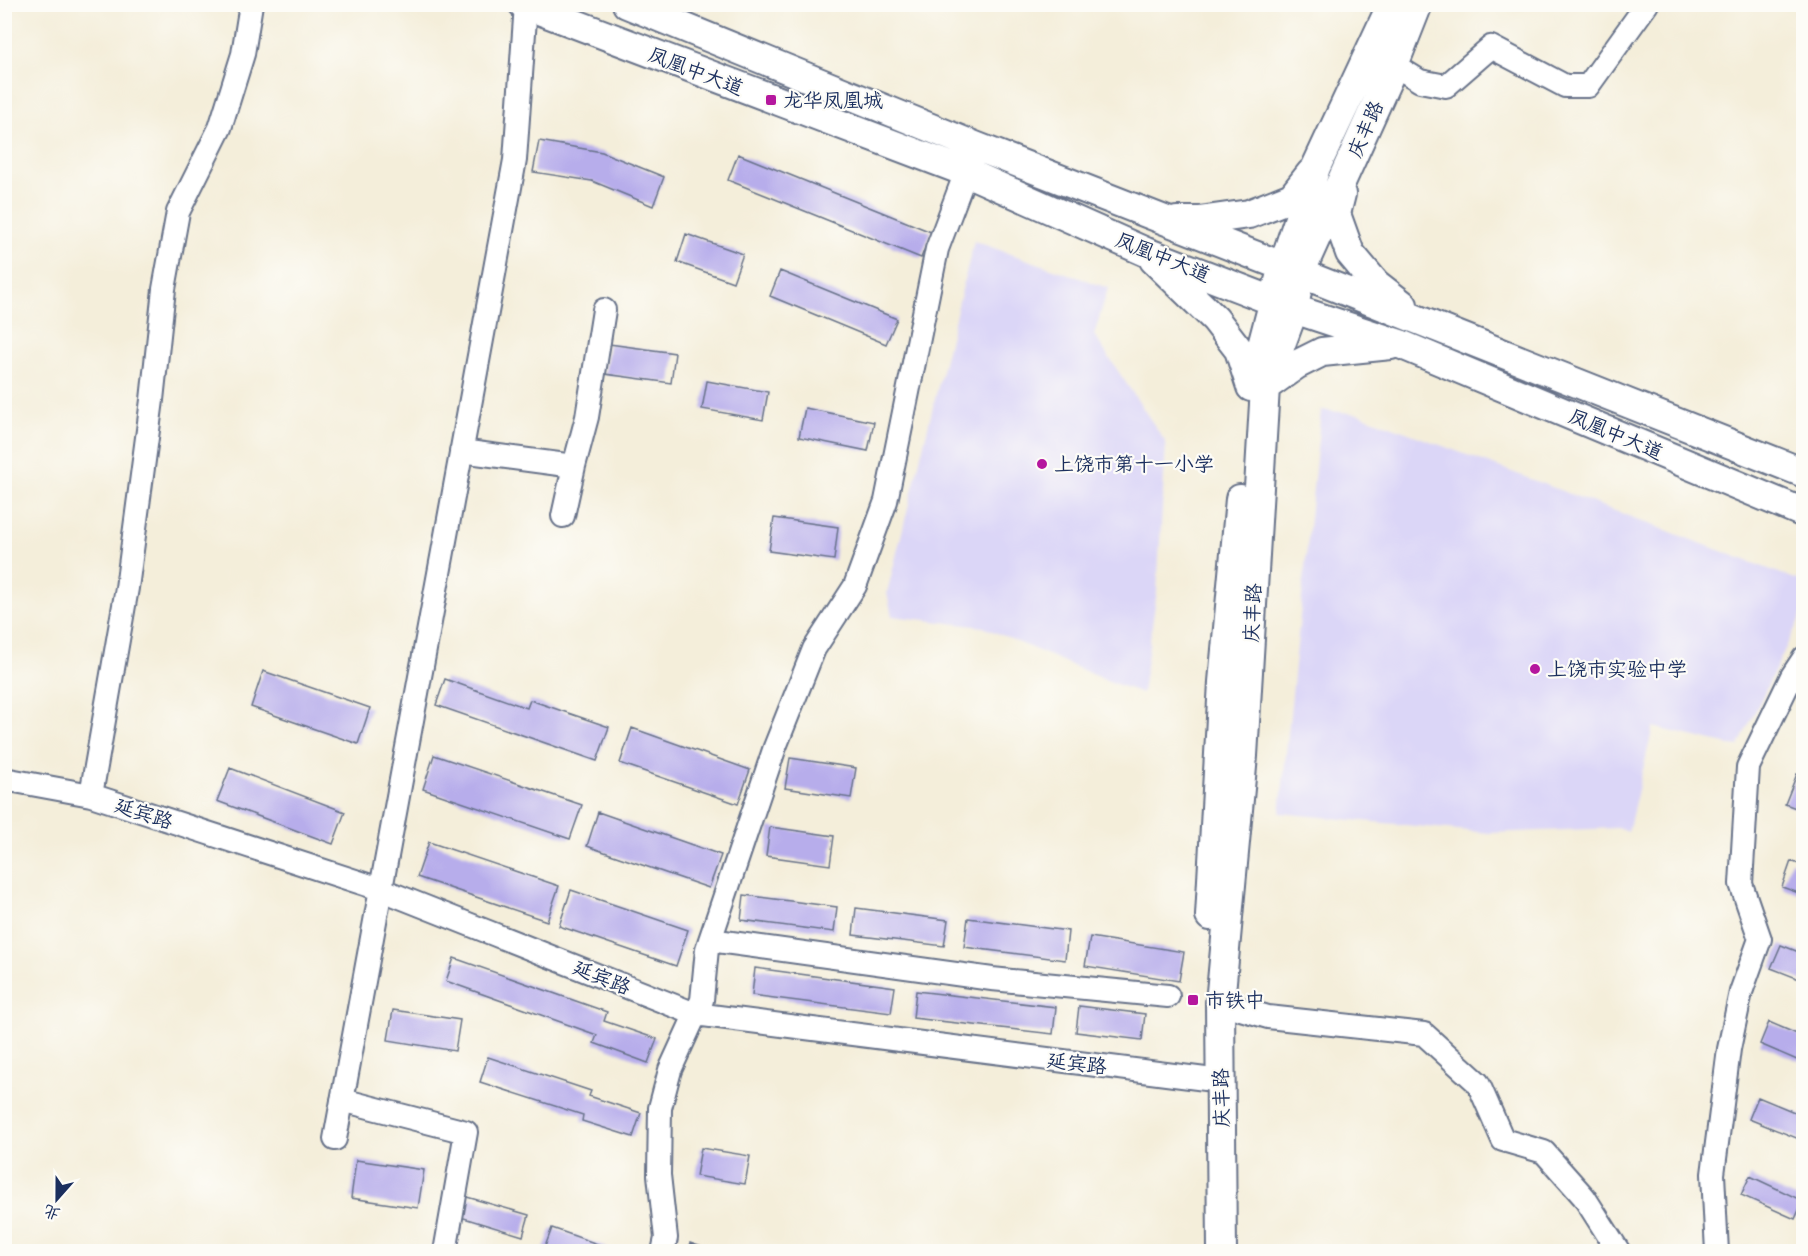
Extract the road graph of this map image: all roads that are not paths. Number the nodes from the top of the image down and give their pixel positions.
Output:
1 (251, 4) edge
2 (627, 4) edge
3 (1392, 4) edge
4 (1418, 4) edge
5 (1647, 4) edge
6 (525, 5) edge
7 (1394, 64) junction
8 (1316, 167) junction
9 (1347, 171) junction
10 (966, 172) junction
11 (1166, 221) junction
12 (1146, 252) junction
13 (1292, 269) junction
14 (1283, 305) junction
15 (604, 310) dead end
16 (1425, 323) junction
17 (1400, 345) junction
18 (1258, 387) junction
19 (461, 451) junction
20 (574, 466) junction
21 (1803, 473) edge
22 (1803, 513) edge
23 (563, 516) dead end
24 (1803, 658) edge
25 (4, 779) edge
26 (91, 795) junction
27 (380, 889) junction
28 (710, 940) junction
29 (1168, 996) dead end
30 (1220, 1003) junction
31 (695, 1014) junction
32 (1211, 1080) junction
33 (342, 1100) junction
34 (335, 1139) dead end
35 (445, 1251) edge
36 (663, 1251) edge
37 (1202, 1251) edge
38 (1222, 1251) edge
39 (1619, 1251) edge
40 (1718, 1251) edge

1 - 26 street
2 - 11 main road, 凤凰中大道
3 - 8 main road
4 - 7 main road, 庆丰路
5 - 7 street
6 - 10 main road, 凤凰中大道
6 - 19 street
7 - 9 main road, 庆丰路
8 - 11 main road
8 - 13 main road
9 - 13 main road, 庆丰路
9 - 16 main road
10 - 12 main road, 凤凰中大道
10 - 28 street
11 - 13 main road, 凤凰中大道
12 - 14 main road, 凤凰中大道
12 - 18 main road
13 - 14 main road, 庆丰路
13 - 16 main road, 凤凰中大道
14 - 17 main road, 凤凰中大道
14 - 18 main road, 庆丰路
15 - 20 street
16 - 21 main road, 凤凰中大道
17 - 18 main road
17 - 22 main road, 凤凰中大道
18 - 30 main road, 庆丰路
18 - 32 main road
19 - 20 street
19 - 27 street
20 - 23 street
24 - 40 street
25 - 26 street, 延宾路
26 - 27 street, 延宾路
27 - 31 street, 延宾路
27 - 33 street
28 - 29 street
28 - 31 street
30 - 32 main road, 庆丰路
30 - 39 street
31 - 32 street, 延宾路
31 - 36 street
32 - 37 main road
32 - 38 main road, 庆丰路
33 - 34 street
33 - 35 street

